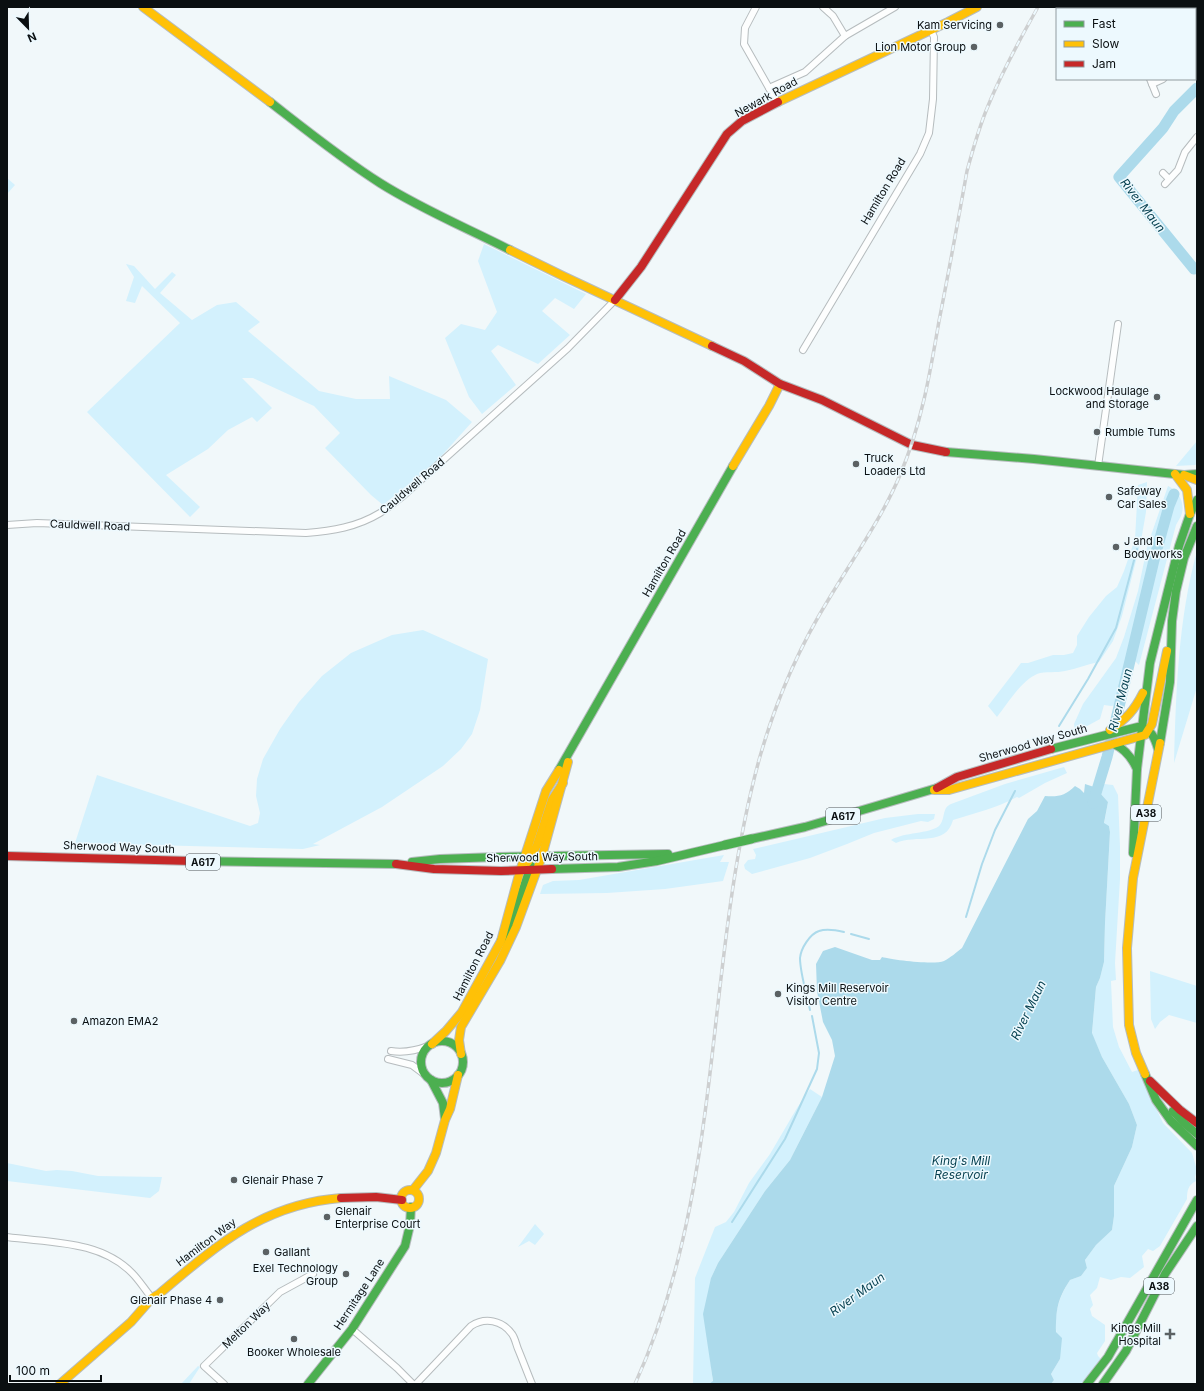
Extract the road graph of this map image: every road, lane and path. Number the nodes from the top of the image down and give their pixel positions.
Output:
1 (143, 7) edge
2 (756, 7) edge
3 (823, 7) edge
4 (895, 7) edge
5 (977, 7) edge
6 (931, 30) junction
7 (845, 36) junction
8 (1151, 81) edge
9 (769, 88) junction
10 (1156, 94) dead end
11 (777, 102) junction
12 (1197, 137) edge
13 (1163, 173) dead end
14 (1170, 179) junction
15 (1164, 184) dead end
16 (615, 300) junction
17 (1118, 324) dead end
18 (803, 350) dead end
19 (780, 384) junction
20 (1098, 466) junction
21 (1197, 474) edge
22 (1180, 475) junction
23 (1197, 480) edge
24 (1197, 500) edge
25 (1197, 506) edge
26 (1190, 514) junction
27 (7, 524) edge
28 (1197, 526) edge
29 (1172, 629) junction
30 (1147, 683) junction
31 (1122, 726) junction
32 (1146, 728) junction
33 (1140, 736) junction
34 (1117, 744) junction
35 (1158, 749) junction
36 (569, 755) junction
37 (1137, 769) junction
38 (934, 790) junction
39 (684, 854) junction
40 (7, 856) edge
41 (399, 864) junction
42 (530, 864) junction
43 (1133, 878) junction
44 (430, 1045) junction
45 (391, 1051) dead end
46 (461, 1054) junction
47 (388, 1059) dead end
48 (459, 1075) junction
49 (428, 1077) junction
50 (1147, 1078) junction
51 (1164, 1095) junction
52 (445, 1120) junction
53 (1197, 1123) edge
54 (1197, 1134) edge
55 (1197, 1146) edge
56 (413, 1190) junction
57 (402, 1200) junction
58 (1197, 1200) edge
59 (411, 1207) junction
60 (1197, 1213) edge
61 (1197, 1226) edge
62 (1181, 1228) junction
63 (7, 1237) edge
64 (313, 1274) dead end
65 (152, 1298) junction
66 (352, 1329) junction
67 (60, 1384) edge
68 (224, 1384) edge
69 (308, 1384) edge
70 (413, 1384) edge
71 (416, 1384) edge
72 (532, 1384) edge
73 (1087, 1384) edge
74 (1103, 1384) edge

1 - 16 main road
2 - 9 street
3 - 7 street
4 - 7 street, Newark Road
5 - 6 main road, Newark Road
6 - 11 main road, Newark Road
6 - 18 street, Hamilton Road
7 - 9 street, Newark Road
8 - 10 street
9 - 11 street
11 - 16 main road, Newark Road
12 - 14 street
13 - 14 street
14 - 15 street
16 - 19 main road
16 - 27 street, Cauldwell Road
17 - 20 street
19 - 20 main road
19 - 36 main road, Hamilton Road
20 - 22 main road
21 - 22 main road
22 - 23 main road
22 - 26 main road
24 - 26 main road
25 - 26 main road
26 - 30 main road
28 - 29 main road, A38
29 - 32 main road
29 - 35 main road, A38
30 - 31 main road, A617
30 - 32 main road
31 - 32 main road, A617
31 - 38 main road, Sherwood Way South / A617
32 - 33 main road, Sherwood Way South
32 - 35 main road
33 - 34 main road, Sherwood Way South
33 - 37 main road, A38
34 - 37 main road
34 - 38 main road, Sherwood Way South / A617
35 - 43 main road, A38
36 - 42 main road, Hamilton Road
36 - 42 main road, Hamilton Road
37 - 43 main road, A38
38 - 39 main road, Sherwood Way South / A617, bridge
39 - 42 main road, Sherwood Way South / A617
39 - 42 main road, Sherwood Way South / A617
40 - 41 main road, Sherwood Way South / A617
41 - 42 main road, Sherwood Way South / A617
41 - 42 main road, Sherwood Way South / A617
42 - 44 main road, Hamilton Road
42 - 46 main road, Hamilton Road
43 - 50 main road, A38
44 - 45 street
44 - 46 main road
44 - 49 main road, Hamilton Road
46 - 48 main road, Hamilton Road
47 - 49 street
48 - 49 main road
48 - 52 main road, Hamilton Road
49 - 52 main road, Hamilton Road
50 - 51 main road, A38
50 - 55 main road, A38
51 - 53 main road
51 - 54 main road
52 - 56 main road, Hamilton Road
56 - 57 main road
56 - 59 main road
57 - 59 main road
57 - 65 main road, Hamilton Way
58 - 62 main road, A38
59 - 66 main road, Hermitage Lane
60 - 62 main road
61 - 74 main road, A38
62 - 73 main road, A38
63 - 65 street
64 - 68 street, Melton Way
65 - 67 main road, Hamilton Way
66 - 69 main road, Hermitage Lane
66 - 70 street
71 - 72 street

